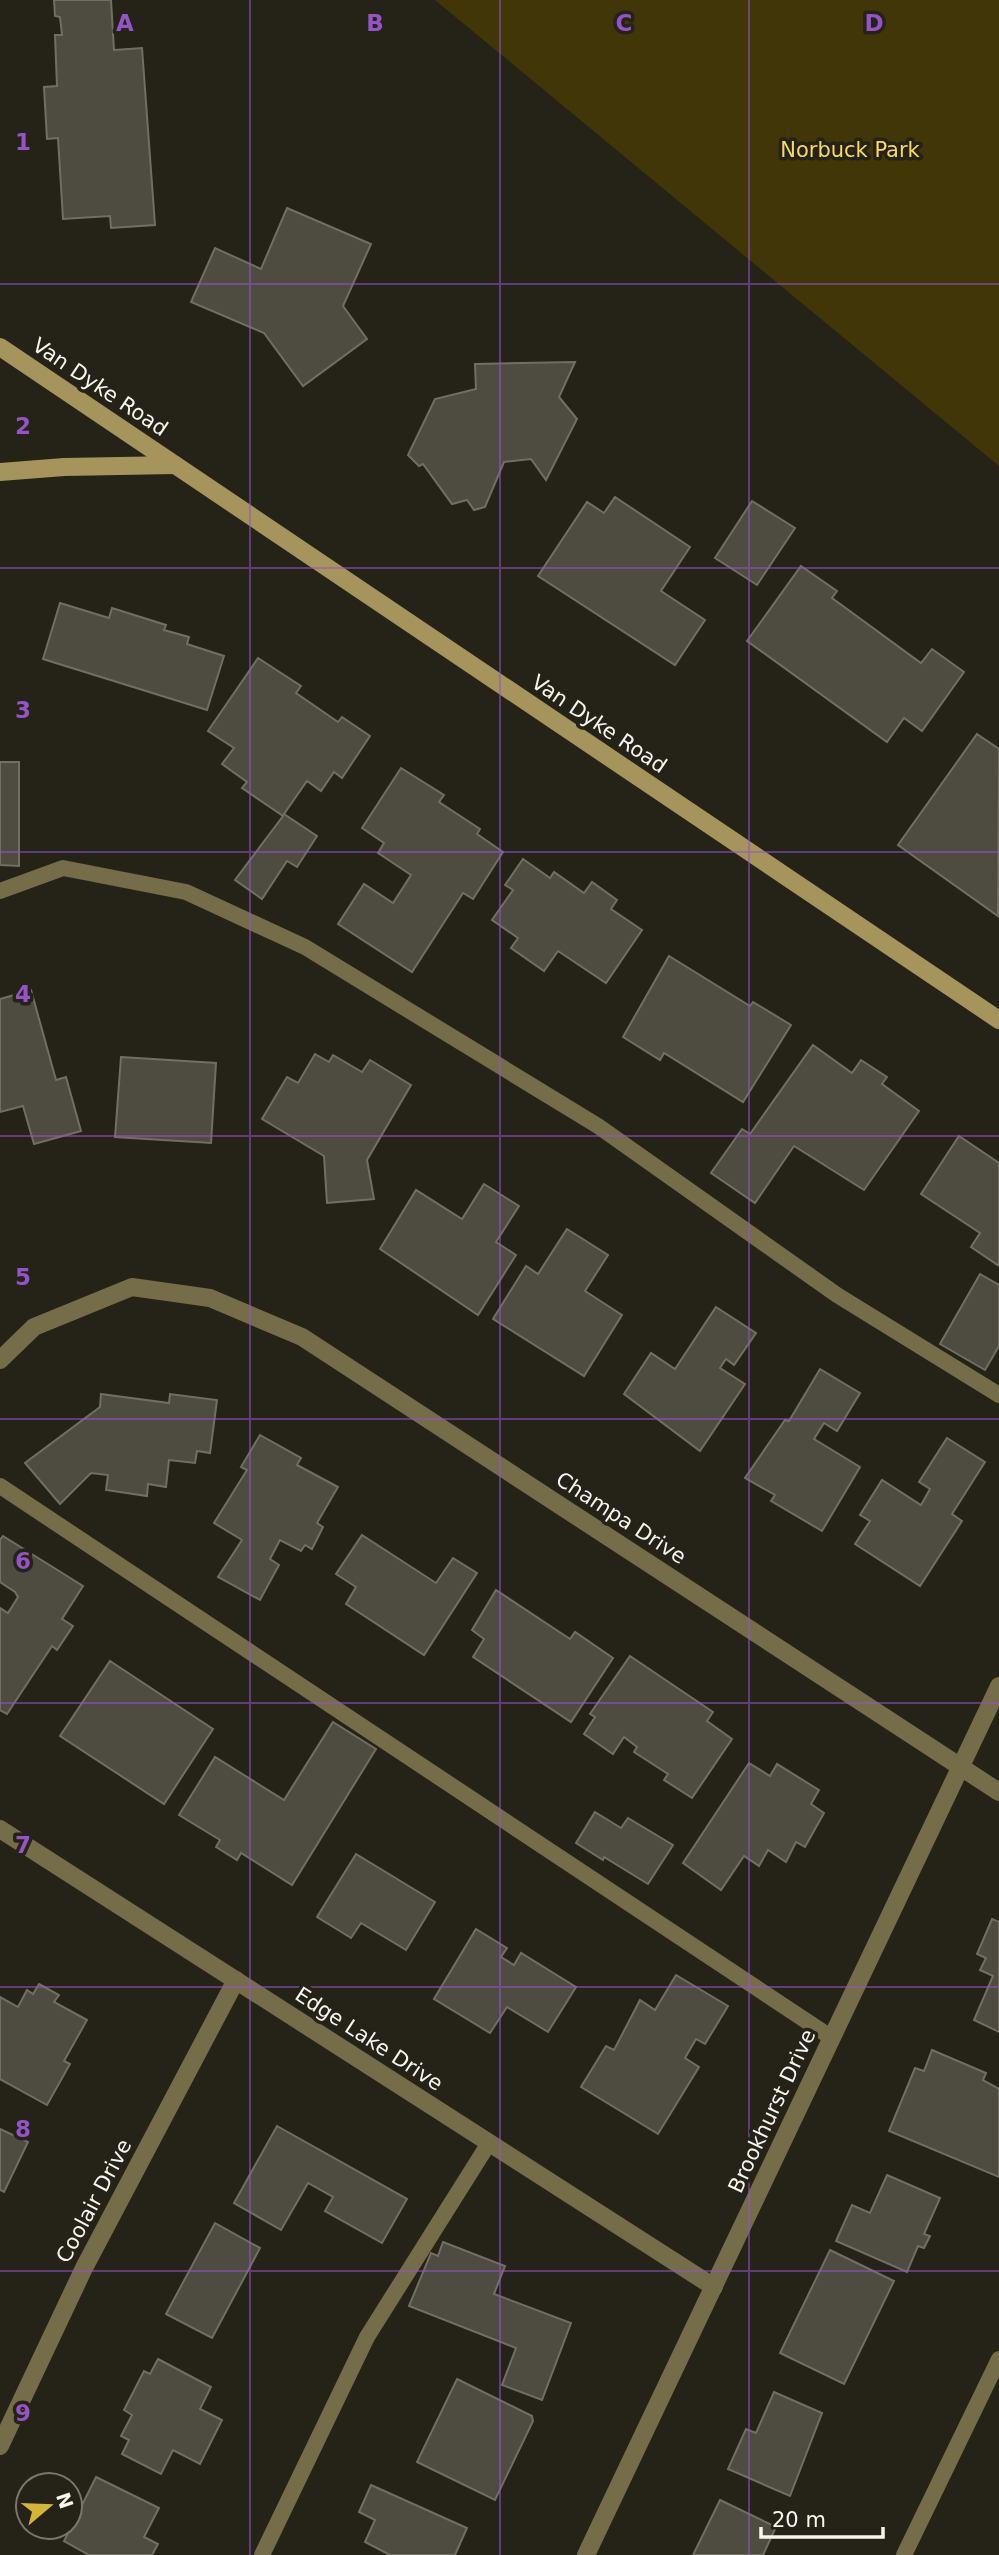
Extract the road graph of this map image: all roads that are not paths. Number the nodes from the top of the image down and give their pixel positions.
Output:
1 (0, 347) edge
2 (175, 465) junction
3 (0, 472) edge
4 (0, 891) edge
5 (999, 1020) edge
6 (0, 1360) edge
7 (999, 1395) edge
8 (0, 1486) edge
9 (999, 1686) edge
10 (961, 1767) junction
11 (999, 1792) edge
12 (1, 1832) edge
13 (236, 1980) junction
14 (832, 2038) junction
15 (489, 2143) junction
16 (714, 2287) junction
17 (999, 2359) edge
18 (0, 2446) edge
19 (262, 2555) edge
20 (586, 2555) edge
21 (904, 2555) edge

1 - 2 street, Van Dyke Road
2 - 3 street, Van Dyke Road
2 - 5 street, Van Dyke Road
4 - 7 lane
6 - 10 street, Champa Drive
8 - 14 lane
9 - 10 street, Brookhurst Drive
10 - 11 street, Champa Drive
10 - 14 street, Brookhurst Drive
12 - 13 street, Edge Lake Drive
13 - 15 street, Edge Lake Drive
13 - 18 street, Coolair Drive
14 - 16 street, Brookhurst Drive
15 - 16 street, Edge Lake Drive
15 - 19 lane
16 - 20 street, Brookhurst Drive
17 - 21 lane

